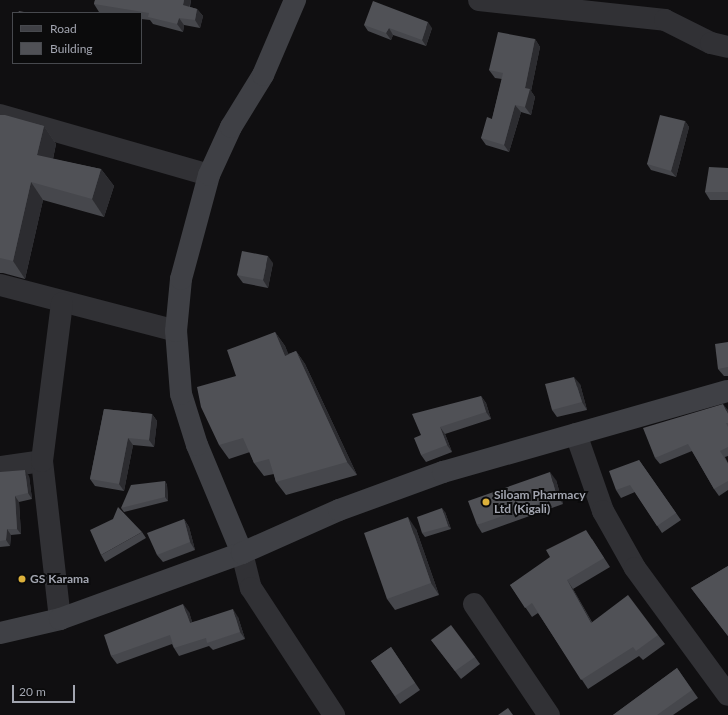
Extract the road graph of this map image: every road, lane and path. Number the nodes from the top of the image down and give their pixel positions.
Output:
1 (295, 0) edge
2 (478, 0) edge
3 (728, 47) edge
4 (0, 115) edge
5 (210, 175) junction
6 (0, 285) edge
7 (62, 303) junction
8 (176, 331) junction
9 (726, 396) edge
10 (576, 434) junction
11 (42, 461) junction
12 (0, 467) edge
13 (242, 553) junction
14 (474, 604) dead end
15 (60, 618) junction
16 (0, 633) edge
17 (728, 695) edge
18 (334, 715) edge
19 (549, 715) edge

1 - 5 main road
2 - 3 street
4 - 5 street
5 - 8 main road
6 - 7 street
7 - 8 street
7 - 11 street
8 - 13 main road
9 - 10 main road
10 - 13 main road
10 - 17 street
11 - 12 street
11 - 15 street
13 - 15 main road
13 - 18 street
14 - 19 street
15 - 16 main road

